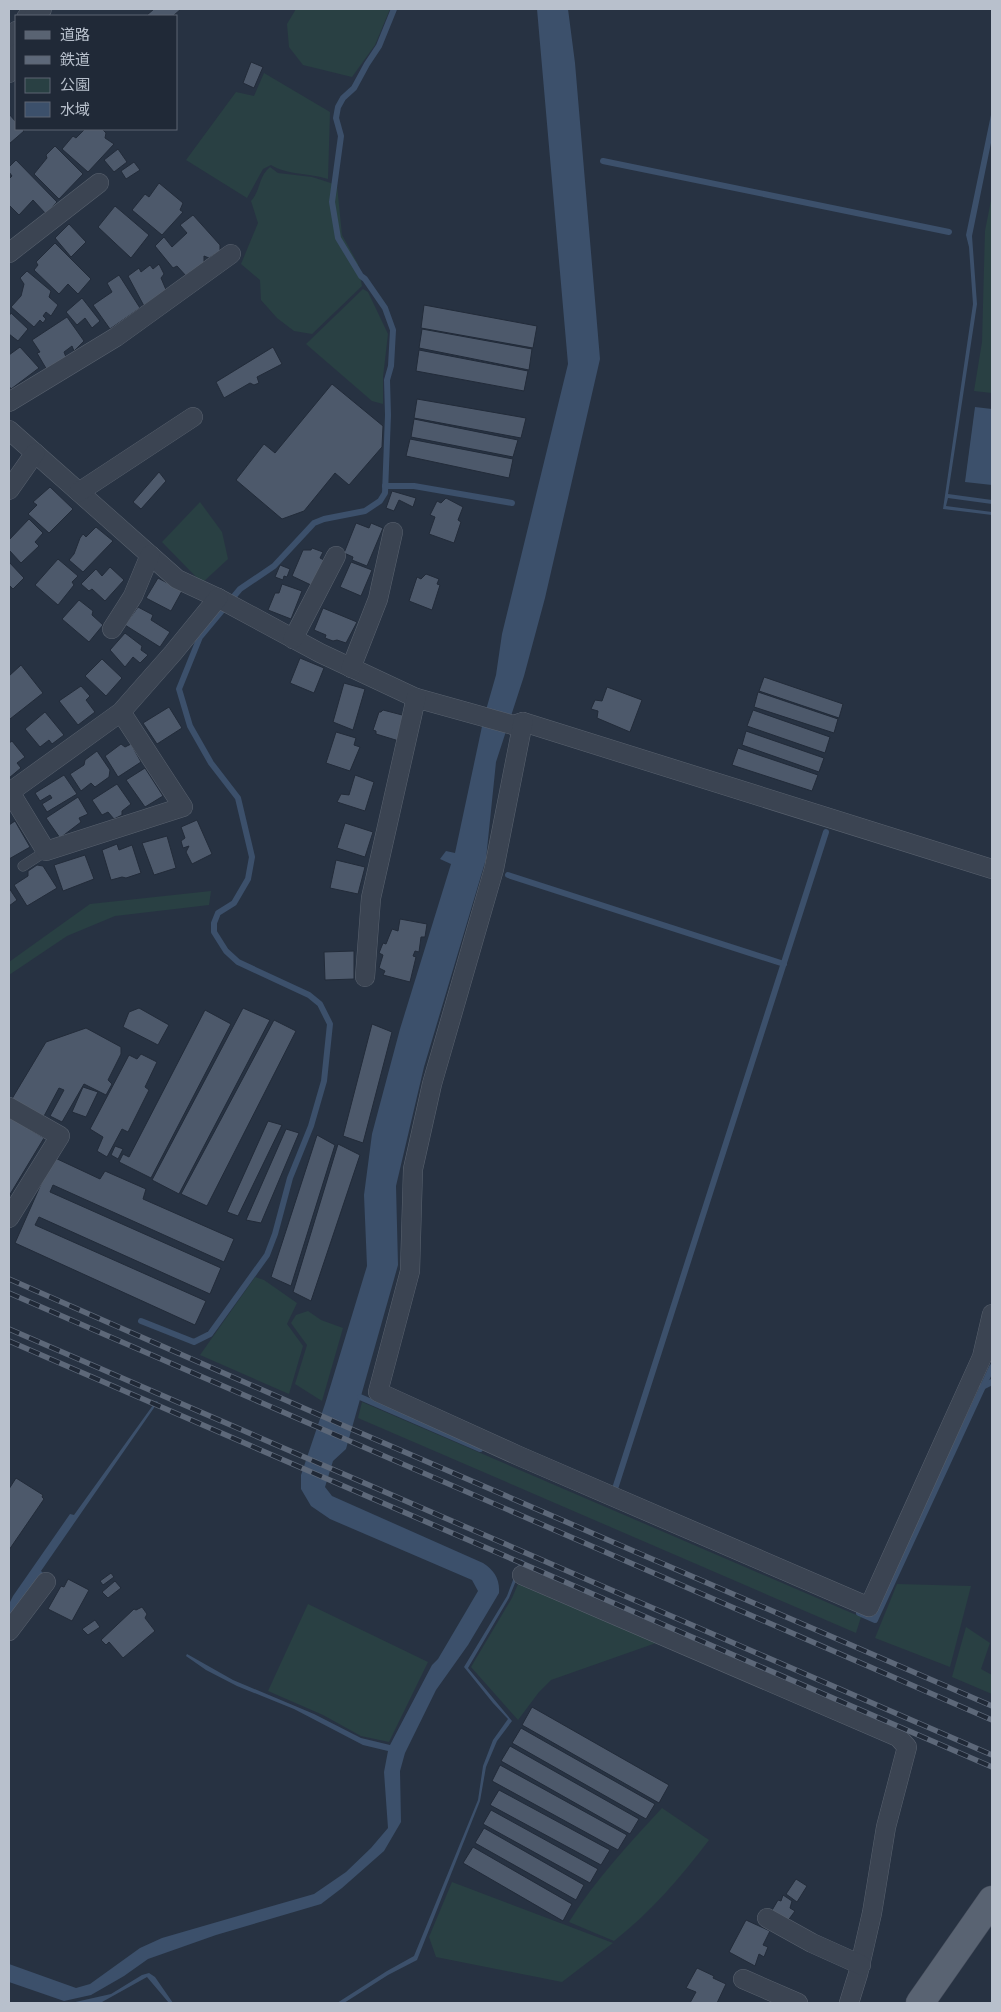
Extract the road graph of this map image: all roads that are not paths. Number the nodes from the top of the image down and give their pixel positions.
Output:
1 (42, 9) edge
2 (29, 15) edge
3 (15, 36) edge
4 (9, 50) edge
5 (15, 57) edge
6 (9, 73) edge
7 (99, 183) dead end
8 (9, 253) edge
9 (232, 254) dead end
10 (9, 402) edge
11 (193, 417) dead end
12 (9, 430) edge
13 (35, 453) junction
14 (9, 490) edge
15 (79, 492) junction
16 (393, 532) dead end
17 (150, 555) junction
18 (336, 556) dead end
19 (218, 598) junction
20 (112, 628) dead end
21 (293, 639) junction
22 (351, 668) junction
23 (416, 698) junction
24 (121, 712) junction
25 (523, 722) junction
26 (46, 851) junction
27 (23, 866) dead end
28 (992, 869) edge
29 (365, 977) dead end
30 (9, 1107) edge
31 (9, 1218) edge
32 (992, 1314) edge
33 (522, 1575) dead end
34 (46, 1582) dead end
35 (9, 1631) edge
36 (990, 1913) edge
37 (766, 1918) dead end
38 (861, 1964) junction
39 (743, 1979) dead end
40 (798, 2003) edge
41 (849, 2003) edge
42 (920, 2003) edge

1 - 2 street
3 - 4 street
5 - 6 street
7 - 8 street
9 - 10 street
11 - 15 street
12 - 13 street
13 - 14 street
13 - 15 street
15 - 17 street
16 - 22 street
17 - 19 street
17 - 20 street
18 - 21 street
19 - 21 street
19 - 24 street
21 - 22 street
22 - 23 street
23 - 25 street
23 - 29 street
24 - 26 street
24 - 26 street
25 - 28 street
25 - 32 street
26 - 27 lane
30 - 31 street
33 - 38 street
34 - 35 street
36 - 42 main road
37 - 38 street
38 - 41 street
39 - 40 street

